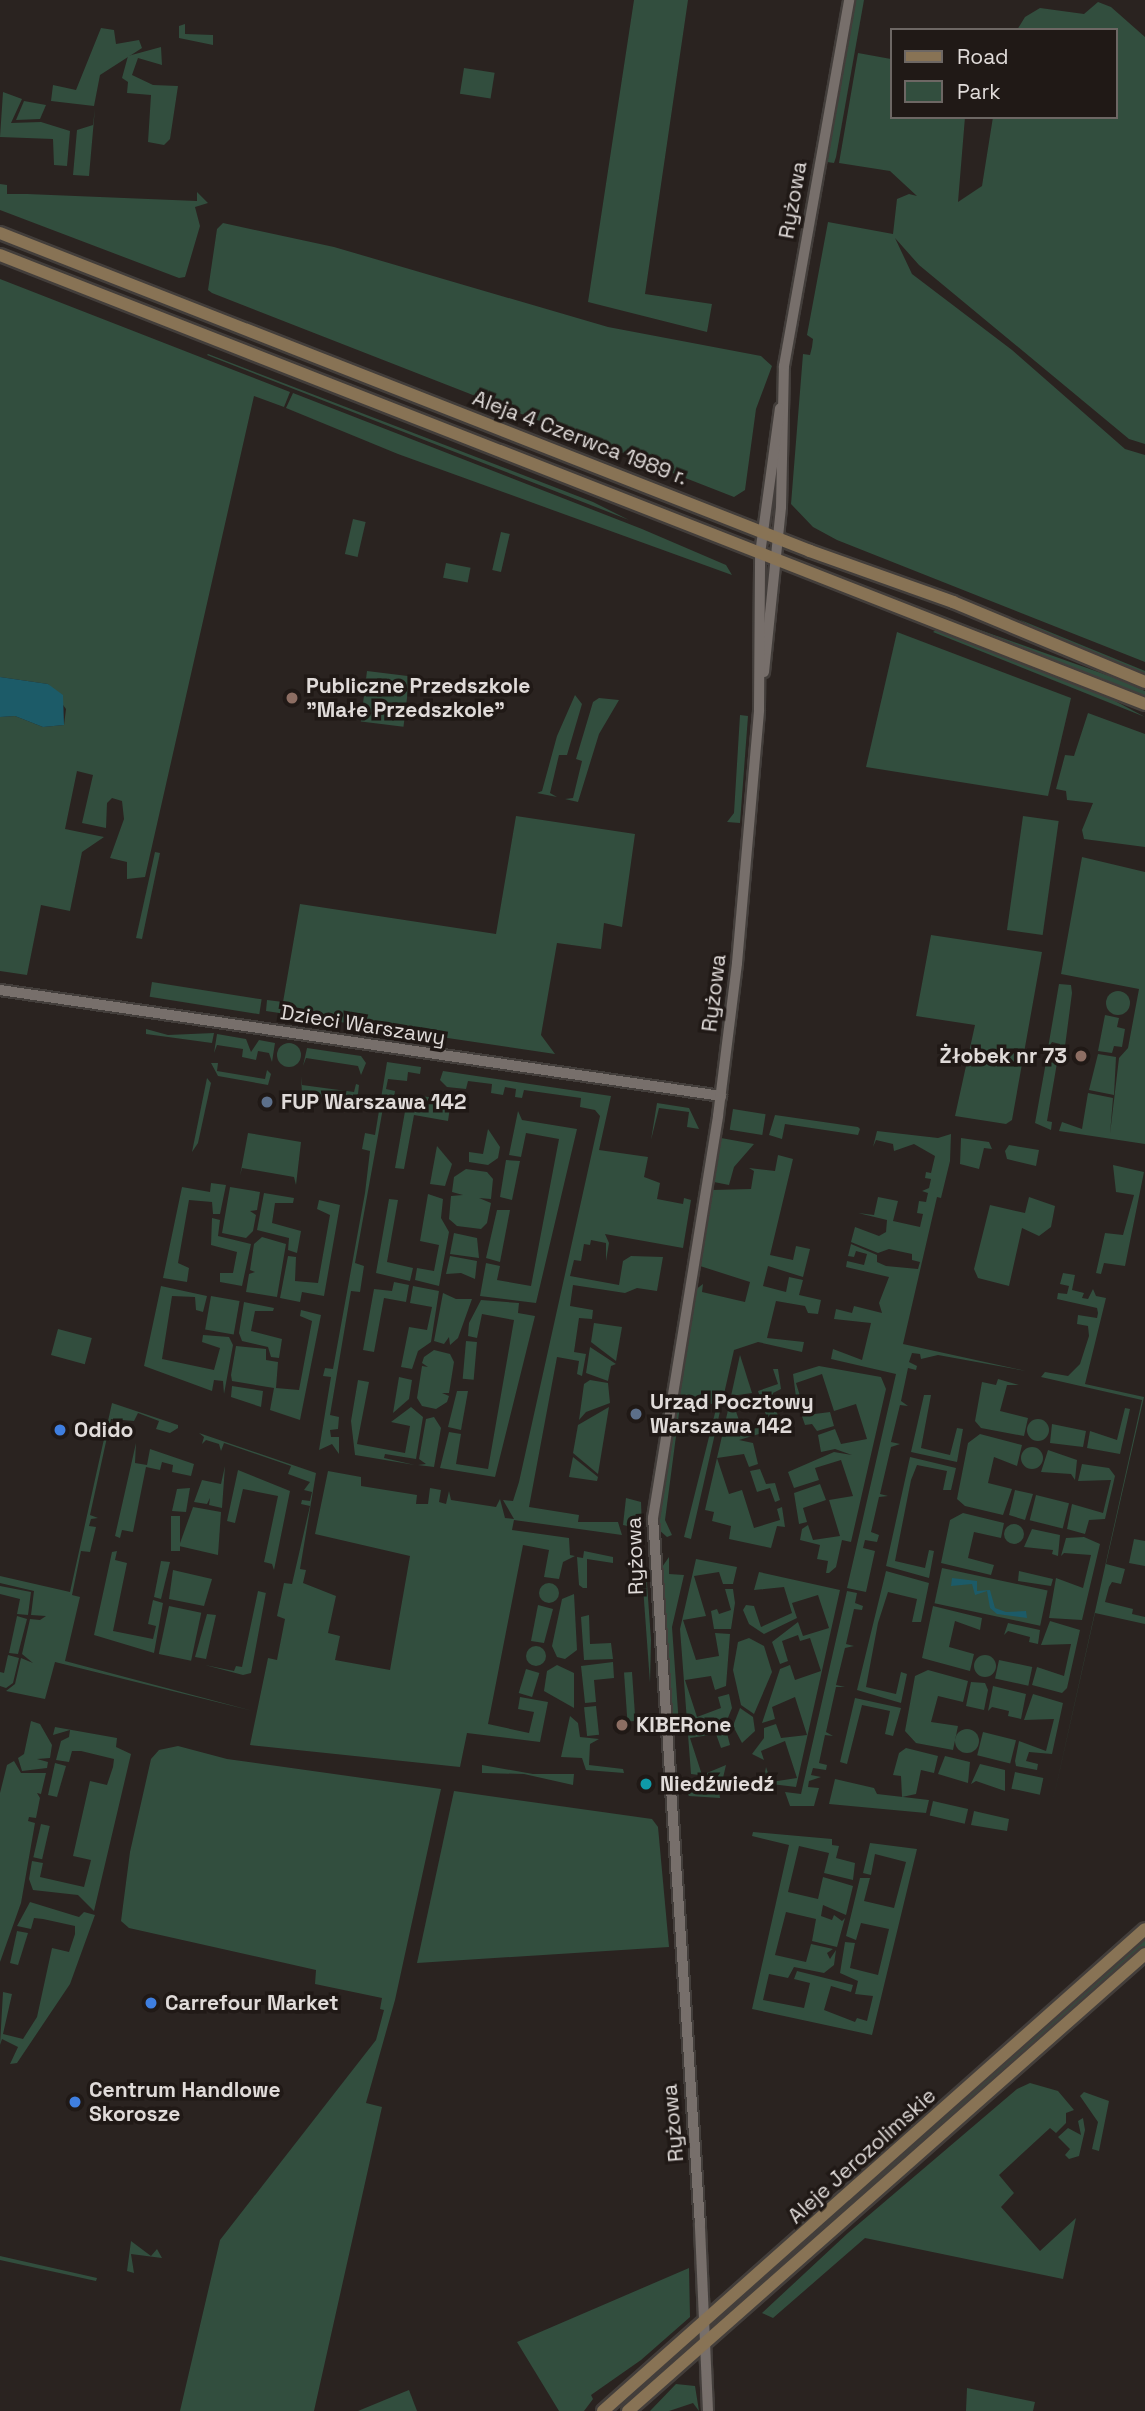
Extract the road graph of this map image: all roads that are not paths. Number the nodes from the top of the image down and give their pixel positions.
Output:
1 (849, 0) edge
2 (0, 233) edge
3 (0, 255) edge
4 (780, 408) junction
5 (762, 531) junction
6 (779, 538) junction
7 (760, 554) junction
8 (776, 560) junction
9 (1145, 682) edge
10 (1145, 704) edge
11 (759, 706) junction
12 (0, 990) edge
13 (721, 1096) junction
14 (1145, 1929) edge
15 (1145, 1954) edge
16 (704, 2323) junction
17 (704, 2346) junction
18 (603, 2411) edge
19 (628, 2411) edge
20 (708, 2411) edge

1 - 4 street, Ryżowa
2 - 5 main road, Aleja 4 Czerwca 1989 r.
3 - 7 main road, Aleja 4 Czerwca 1989 r.
4 - 5 street, Ryżowa
4 - 6 street, Ryżowa
5 - 6 main road, Aleja 4 Czerwca 1989 r.
5 - 7 street, Ryżowa
6 - 8 street, Ryżowa
6 - 9 main road, Aleja 4 Czerwca 1989 r.
7 - 8 main road, Aleja 4 Czerwca 1989 r.
7 - 11 street, Ryżowa
8 - 10 main road, Aleja 4 Czerwca 1989 r.
8 - 11 street, Ryżowa
11 - 13 street, Ryżowa
12 - 13 street, Dzieci Warszawy
13 - 16 street, Ryżowa
14 - 16 main road, Aleje Jerozolimskie
15 - 17 main road, Aleje Jerozolimskie
16 - 17 street, Ryżowa
16 - 18 main road, Aleje Jerozolimskie
17 - 19 main road, Aleje Jerozolimskie
17 - 20 street, Ryżowa

